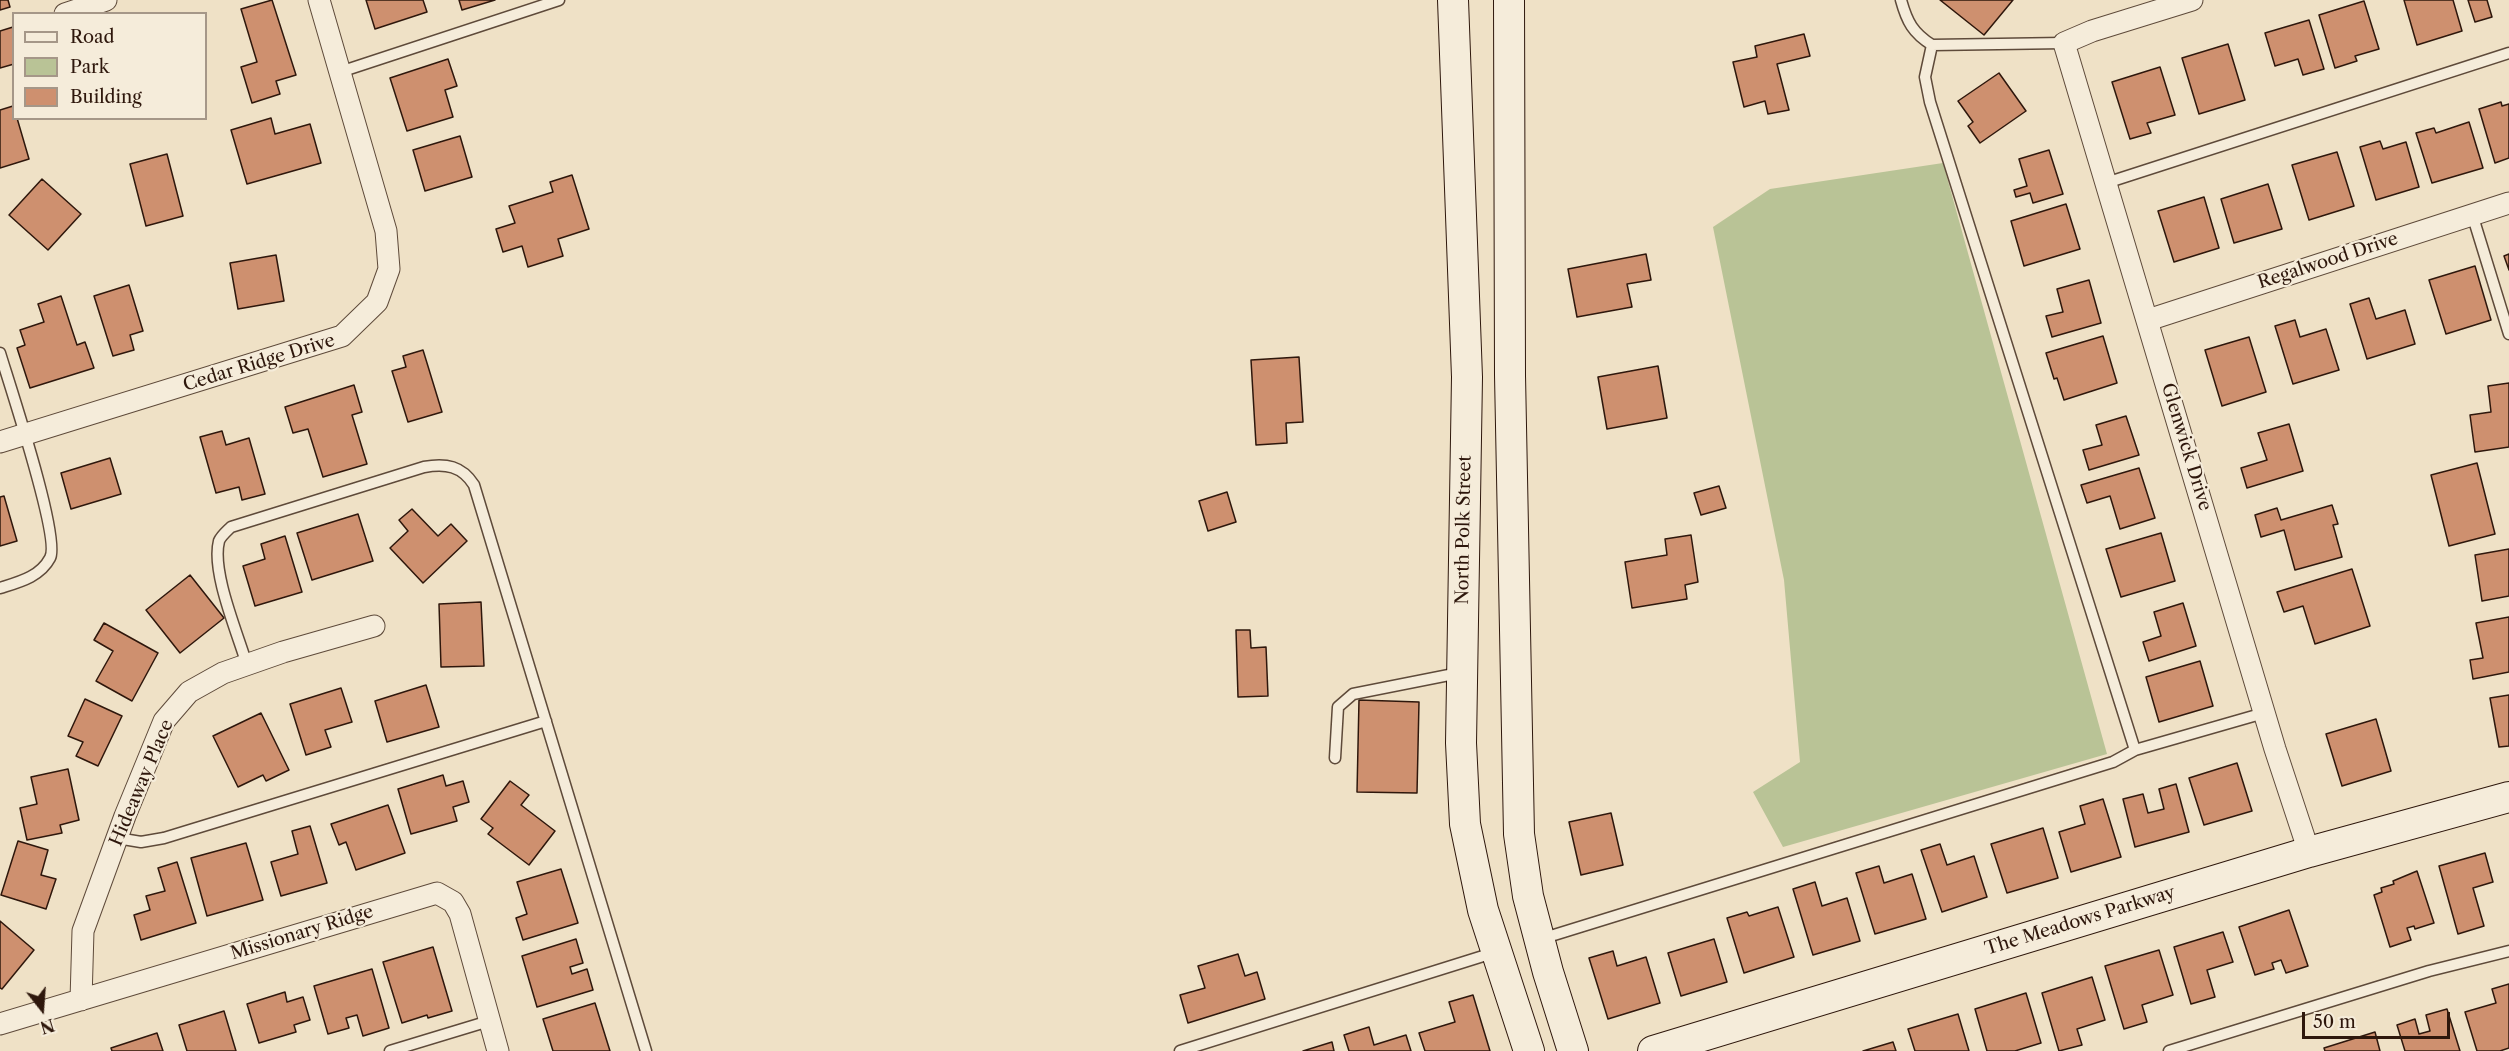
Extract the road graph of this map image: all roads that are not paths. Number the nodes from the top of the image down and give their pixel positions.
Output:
1 (106, 0) edge
2 (319, 0) edge
3 (559, 0) edge
4 (1453, 0) edge
5 (1509, 0) edge
6 (1901, 0) edge
7 (2192, 0) edge
8 (71, 12) edge
9 (2064, 43) junction
10 (1932, 45) junction
11 (2509, 53) edge
12 (340, 72) junction
13 (2106, 183) junction
14 (2509, 203) edge
15 (2472, 214) junction
16 (2148, 320) junction
17 (2509, 334) edge
18 (0, 353) edge
19 (1510, 375) junction
20 (1467, 377) junction
21 (25, 434) junction
22 (0, 442) edge
23 (0, 588) edge
24 (374, 626) dead end
25 (247, 665) junction
26 (1462, 673) junction
27 (2264, 713) junction
28 (546, 722) junction
29 (2135, 750) junction
30 (1335, 758) dead end
31 (2509, 796) edge
32 (117, 838) junction
33 (2308, 852) junction
34 (1539, 940) junction
35 (2509, 951) edge
36 (1497, 952) junction
37 (81, 1000) junction
38 (489, 1021) junction
39 (0, 1024) edge
40 (390, 1051) edge
41 (498, 1051) edge
42 (646, 1051) edge
43 (1180, 1051) edge
44 (1529, 1051) edge
45 (1573, 1051) edge
46 (1653, 1051) edge
47 (2169, 1051) edge

1 - 8 street
2 - 12 street, Cedar Ridge Drive
3 - 12 lane
4 - 20 main road, North Polk Street
5 - 19 main road
6 - 10 lane
7 - 9 street
9 - 10 lane
9 - 13 street, Glenwick Drive
10 - 29 lane
11 - 13 lane
12 - 21 street, Cedar Ridge Drive
13 - 16 street, Glenwick Drive
14 - 15 street, Regalwood Drive
15 - 16 street, Regalwood Drive
15 - 17 lane
16 - 27 street, Glenwick Drive
18 - 21 lane
19 - 20 main road
19 - 34 main road
20 - 26 main road, North Polk Street
21 - 22 street, Cedar Ridge Drive
21 - 23 lane
24 - 25 street, Hideaway Place
25 - 28 lane
25 - 32 street, Hideaway Place
26 - 30 lane
26 - 36 main road, North Polk Street
27 - 29 lane
27 - 33 street, Glenwick Drive
28 - 32 lane
28 - 42 lane
29 - 34 lane
31 - 33 main road, The Meadows Parkway
32 - 37 street, Hideaway Place
33 - 46 main road, The Meadows Parkway
34 - 45 main road
35 - 47 lane
36 - 43 lane
36 - 44 main road, North Polk Street
37 - 38 street, Missionary Ridge
37 - 39 street, Missionary Ridge
38 - 40 lane
38 - 41 street, Missionary Ridge

